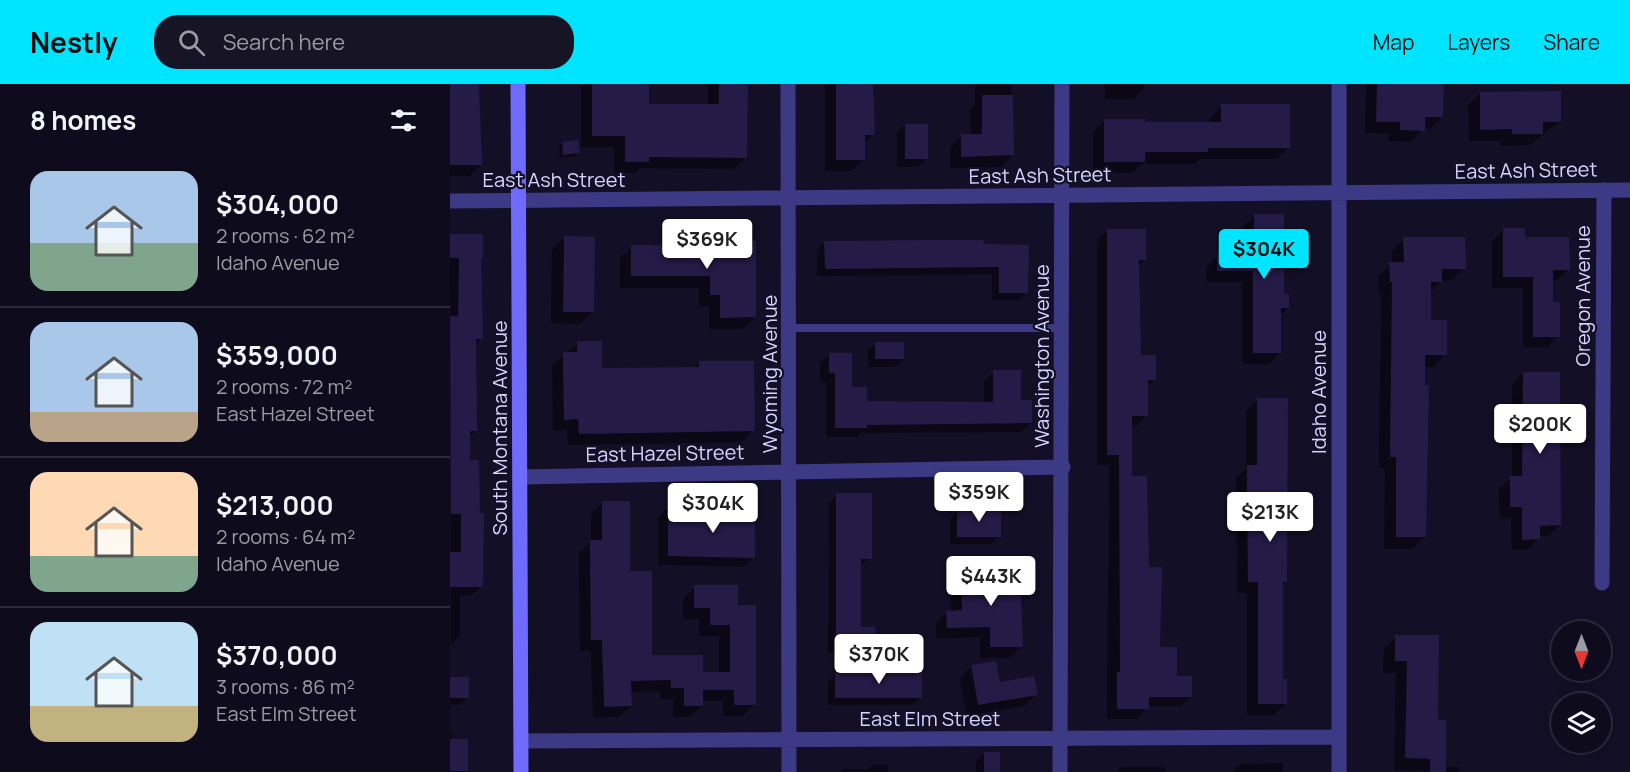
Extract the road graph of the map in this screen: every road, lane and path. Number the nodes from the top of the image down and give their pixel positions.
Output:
1 (518, 84) edge
2 (788, 84) edge
3 (1062, 84) edge
4 (1339, 84) edge
5 (1604, 190) junction
6 (1630, 190) edge
7 (1339, 192) junction
8 (1061, 196) junction
9 (789, 198) junction
10 (450, 201) edge
11 (519, 201) junction
12 (790, 328) junction
13 (1062, 328) junction
14 (1062, 466) junction
15 (790, 472) junction
16 (520, 477) junction
17 (1602, 583) dead end
18 (1339, 737) junction
19 (789, 739) junction
20 (1060, 739) junction
21 (521, 741) junction
22 (521, 772) edge
23 (789, 772) edge
24 (1060, 772) edge
25 (1339, 772) edge

1 - 11 street, South Montana Avenue
2 - 9 street, Wyoming Avenue
3 - 8 street, Washington Avenue
4 - 7 street, Idaho Avenue
5 - 6 street, East Ash Street
5 - 7 street, East Ash Street
5 - 17 street, Oregon Avenue
7 - 8 street, East Ash Street
7 - 18 street, Idaho Avenue
8 - 9 street, East Ash Street
8 - 13 street, Washington Avenue
9 - 11 street, East Ash Street
9 - 12 street, Wyoming Avenue
10 - 11 street, East Ash Street
11 - 16 street, South Montana Avenue
12 - 13 lane
12 - 15 street, Wyoming Avenue
13 - 14 street, Washington Avenue
14 - 15 street, East Hazel Street
14 - 20 street, Washington Avenue
15 - 16 street, East Hazel Street
15 - 19 street, Wyoming Avenue
16 - 21 street, South Montana Avenue
18 - 20 street, East Elm Street
18 - 25 street, Idaho Avenue
19 - 20 street, East Elm Street
19 - 21 street, East Elm Street
19 - 23 street, Wyoming Avenue
20 - 24 street, Washington Avenue
21 - 22 street, South Montana Avenue

